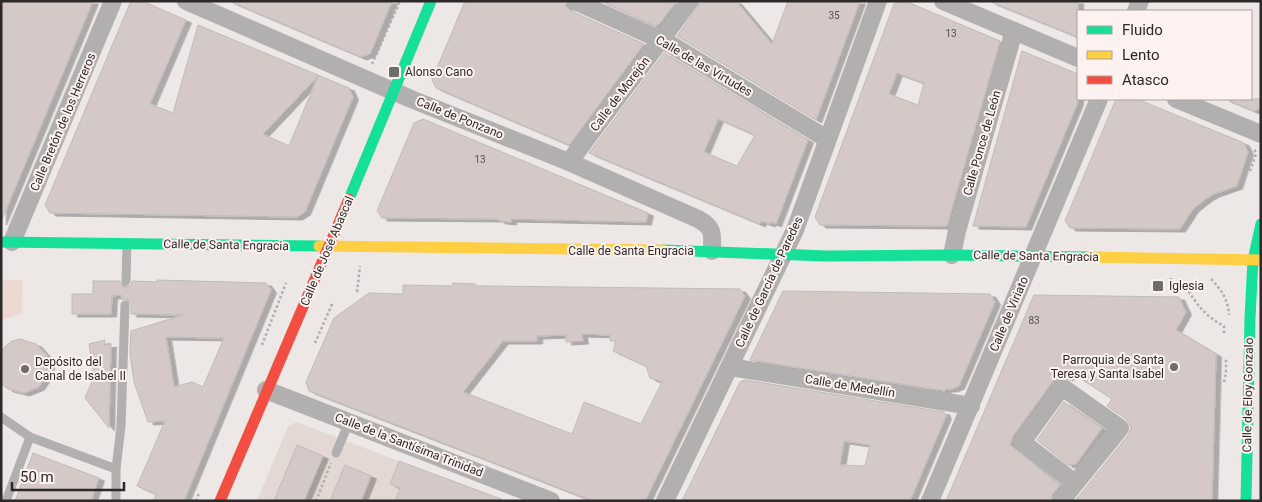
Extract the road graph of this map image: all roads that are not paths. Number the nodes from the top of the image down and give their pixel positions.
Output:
1 (113, 1) edge
2 (186, 1) edge
3 (431, 1) edge
4 (575, 1) edge
5 (690, 1) edge
6 (878, 1) edge
7 (943, 1) edge
8 (1014, 31) junction
9 (661, 40) junction
10 (1077, 58) edge
11 (394, 91) junction
12 (1099, 100) edge
13 (1178, 100) edge
14 (1261, 134) edge
15 (827, 139) junction
16 (569, 162) junction
17 (1261, 224) edge
18 (7, 242) edge
19 (127, 244) junction
20 (328, 246) junction
21 (712, 251) junction
22 (784, 254) junction
23 (952, 255) junction
24 (1034, 256) junction
25 (1257, 260) edge
26 (126, 281) dead end
27 (125, 305) dead end
28 (730, 367) junction
29 (266, 390) junction
30 (971, 406) junction
31 (1254, 416) edge
32 (1, 417) edge
33 (348, 422) junction
34 (30, 437) junction
35 (336, 453) road end
36 (116, 468) junction
37 (1075, 483) junction
38 (6, 501) edge
39 (116, 501) edge
40 (220, 501) edge
41 (551, 501) edge
42 (665, 501) edge
43 (930, 501) edge
44 (1061, 501) edge
45 (1246, 501) edge

1 - 18 street, Calle Bretón de los Herreros
2 - 11 street, Calle de Ponzano
3 - 11 main road, Calle de José Abascal
4 - 9 street, Calle de las Virtudes
5 - 9 street, Calle de Morejón
6 - 15 street, Calle de García de Paredes
7 - 8 street
8 - 10 street
8 - 23 street, Calle Ponce de León
9 - 15 street, Calle de las Virtudes
9 - 16 street, Calle de Morejón
11 - 16 street, Calle de Ponzano
11 - 20 main road, Calle de José Abascal
12 - 24 street, Calle de Viriato
13 - 14 street
15 - 22 street, Calle de García de Paredes
16 - 21 street, Calle de Ponzano
17 - 25 main road, Calle de Eloy Gonzalo
18 - 19 main road, Calle de Santa Engracia
19 - 20 main road, Calle de Santa Engracia
19 - 26 lane
20 - 21 main road, Calle de Santa Engracia
20 - 29 main road, Calle de José Abascal
21 - 22 main road, Calle de Santa Engracia
22 - 23 main road, Calle de Santa Engracia
22 - 28 street, Calle de García de Paredes
23 - 24 main road, Calle de Santa Engracia
24 - 25 main road, Calle de Santa Engracia
24 - 30 street, Calle de Viriato
25 - 31 main road, Calle de Eloy Gonzalo
27 - 36 lane
28 - 30 street, Calle de Medellín
28 - 42 street, Calle de García de Paredes
29 - 33 street, Calle de la Santísima Trinidad
29 - 40 main road, Calle de José Abascal
30 - 43 street, Calle de Viriato
31 - 45 main road, Calle de Eloy Gonzalo
32 - 34 lane
33 - 35 lane
33 - 41 street, Calle de la Santísima Trinidad
34 - 36 lane
34 - 38 lane
36 - 39 lane
37 - 37 street
37 - 44 street

